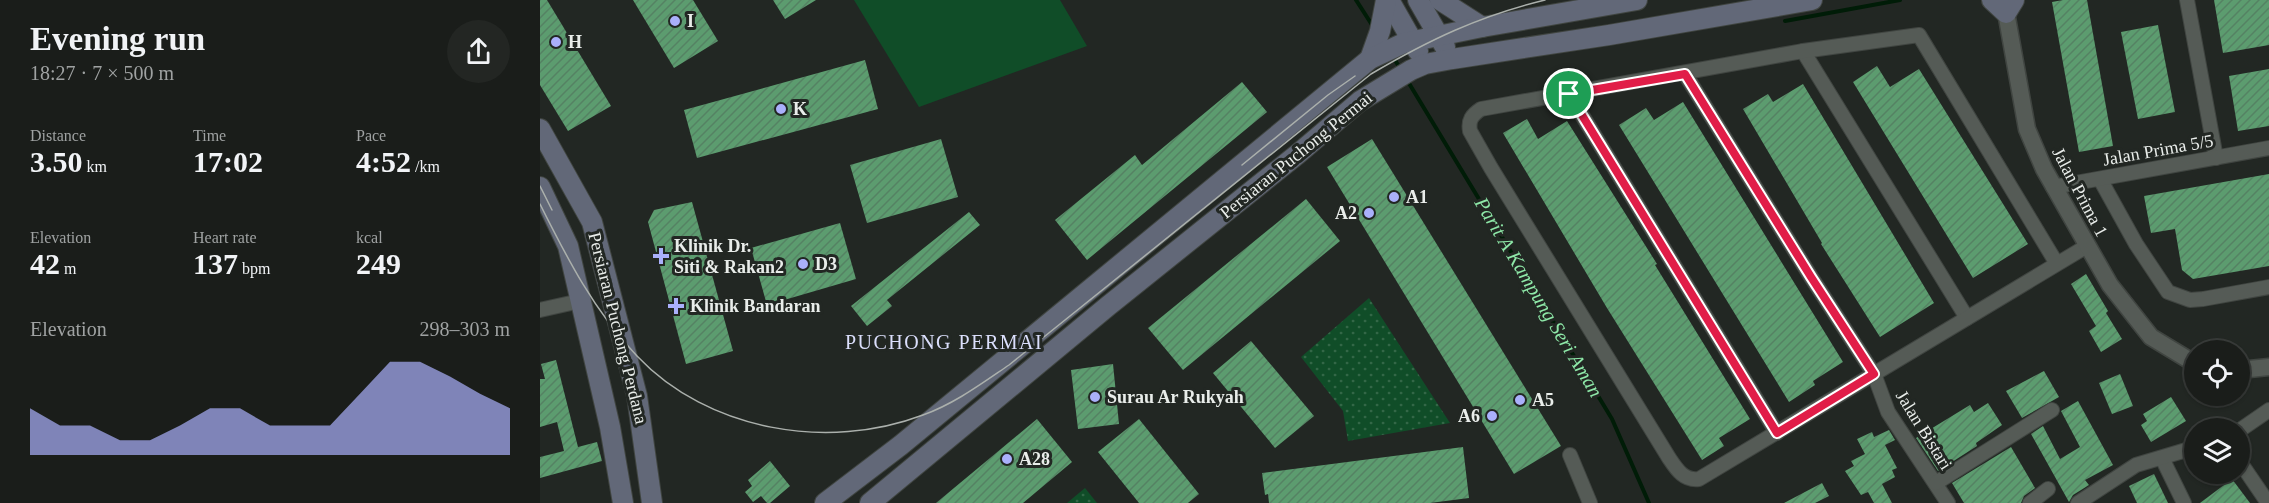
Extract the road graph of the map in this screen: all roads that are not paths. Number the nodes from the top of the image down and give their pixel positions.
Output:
1 (1387, 0) edge
2 (1418, 0) edge
3 (1440, 0) edge
4 (1637, 0) edge
5 (1812, 0) edge
6 (1992, 0) edge
7 (2187, 0) edge
8 (2008, 4) edge
9 (1482, 27) junction
10 (1439, 37) junction
11 (1404, 43) junction
12 (1803, 51) junction
13 (1370, 59) junction
14 (1452, 59) junction
15 (1418, 67) junction
16 (1685, 74) junction
17 (1569, 94) junction
18 (540, 129) edge
19 (2269, 148) edge
20 (2216, 158) junction
21 (2100, 179) junction
22 (540, 187) edge
23 (2053, 187) junction
24 (2087, 246) junction
25 (2057, 264) junction
26 (2269, 287) edge
27 (580, 301) junction
28 (540, 310) edge
29 (1967, 318) junction
30 (2184, 357) edge
31 (2269, 367) edge
32 (2250, 369) edge
33 (1874, 374) junction
34 (2052, 410) dead end
35 (2269, 410) edge
36 (2250, 423) edge
37 (1777, 433) junction
38 (2184, 451) edge
39 (1570, 455) dead end
40 (2162, 458) junction
41 (2250, 477) edge
42 (1936, 483) junction
43 (2048, 489) dead end
44 (623, 503) edge
45 (652, 503) edge
46 (825, 503) edge
47 (870, 503) edge
48 (1590, 503) edge
49 (1948, 503) edge
50 (2030, 503) edge
51 (2078, 503) edge
52 (2184, 503) edge
53 (2268, 503) edge

1 - 11 main road
1 - 13 main road
2 - 10 main road
3 - 9 main road
4 - 9 main road, Persiaran Puchong Permai
5 - 14 main road, Persiaran Puchong Permai
6 - 8 main road
7 - 20 street
8 - 23 street, Jalan Prima 1
9 - 10 main road, Persiaran Puchong Permai
10 - 11 main road, Persiaran Puchong Permai
10 - 14 main road
11 - 13 main road, Persiaran Puchong Permai
11 - 15 main road
12 - 16 street
12 - 25 street
12 - 29 street
13 - 46 main road, Persiaran Puchong Permai
14 - 15 main road, Persiaran Puchong Permai
15 - 47 main road, Persiaran Puchong Permai
16 - 17 street
16 - 33 street, Jalan Bistari
17 - 37 street
17 - 37 street
18 - 45 main road, Persiaran Puchong Perdana
19 - 20 street, Jalan Prima 5/5
20 - 21 street, Jalan Prima 5/5
21 - 23 street, Jalan Prima 5/5
21 - 26 street
22 - 27 main road, Persiaran Puchong Perdana
23 - 24 street, Jalan Prima 1
24 - 25 street
24 - 30 street, Jalan Prima 1
25 - 29 street
27 - 28 street
27 - 44 main road, Persiaran Puchong Perdana
29 - 33 street
31 - 32 street
33 - 37 street
33 - 42 street, Jalan Bistari
34 - 42 street
35 - 36 street
38 - 40 street
39 - 48 street
40 - 51 street
40 - 52 street
41 - 53 street
42 - 49 street, Jalan Bistari
43 - 50 street

